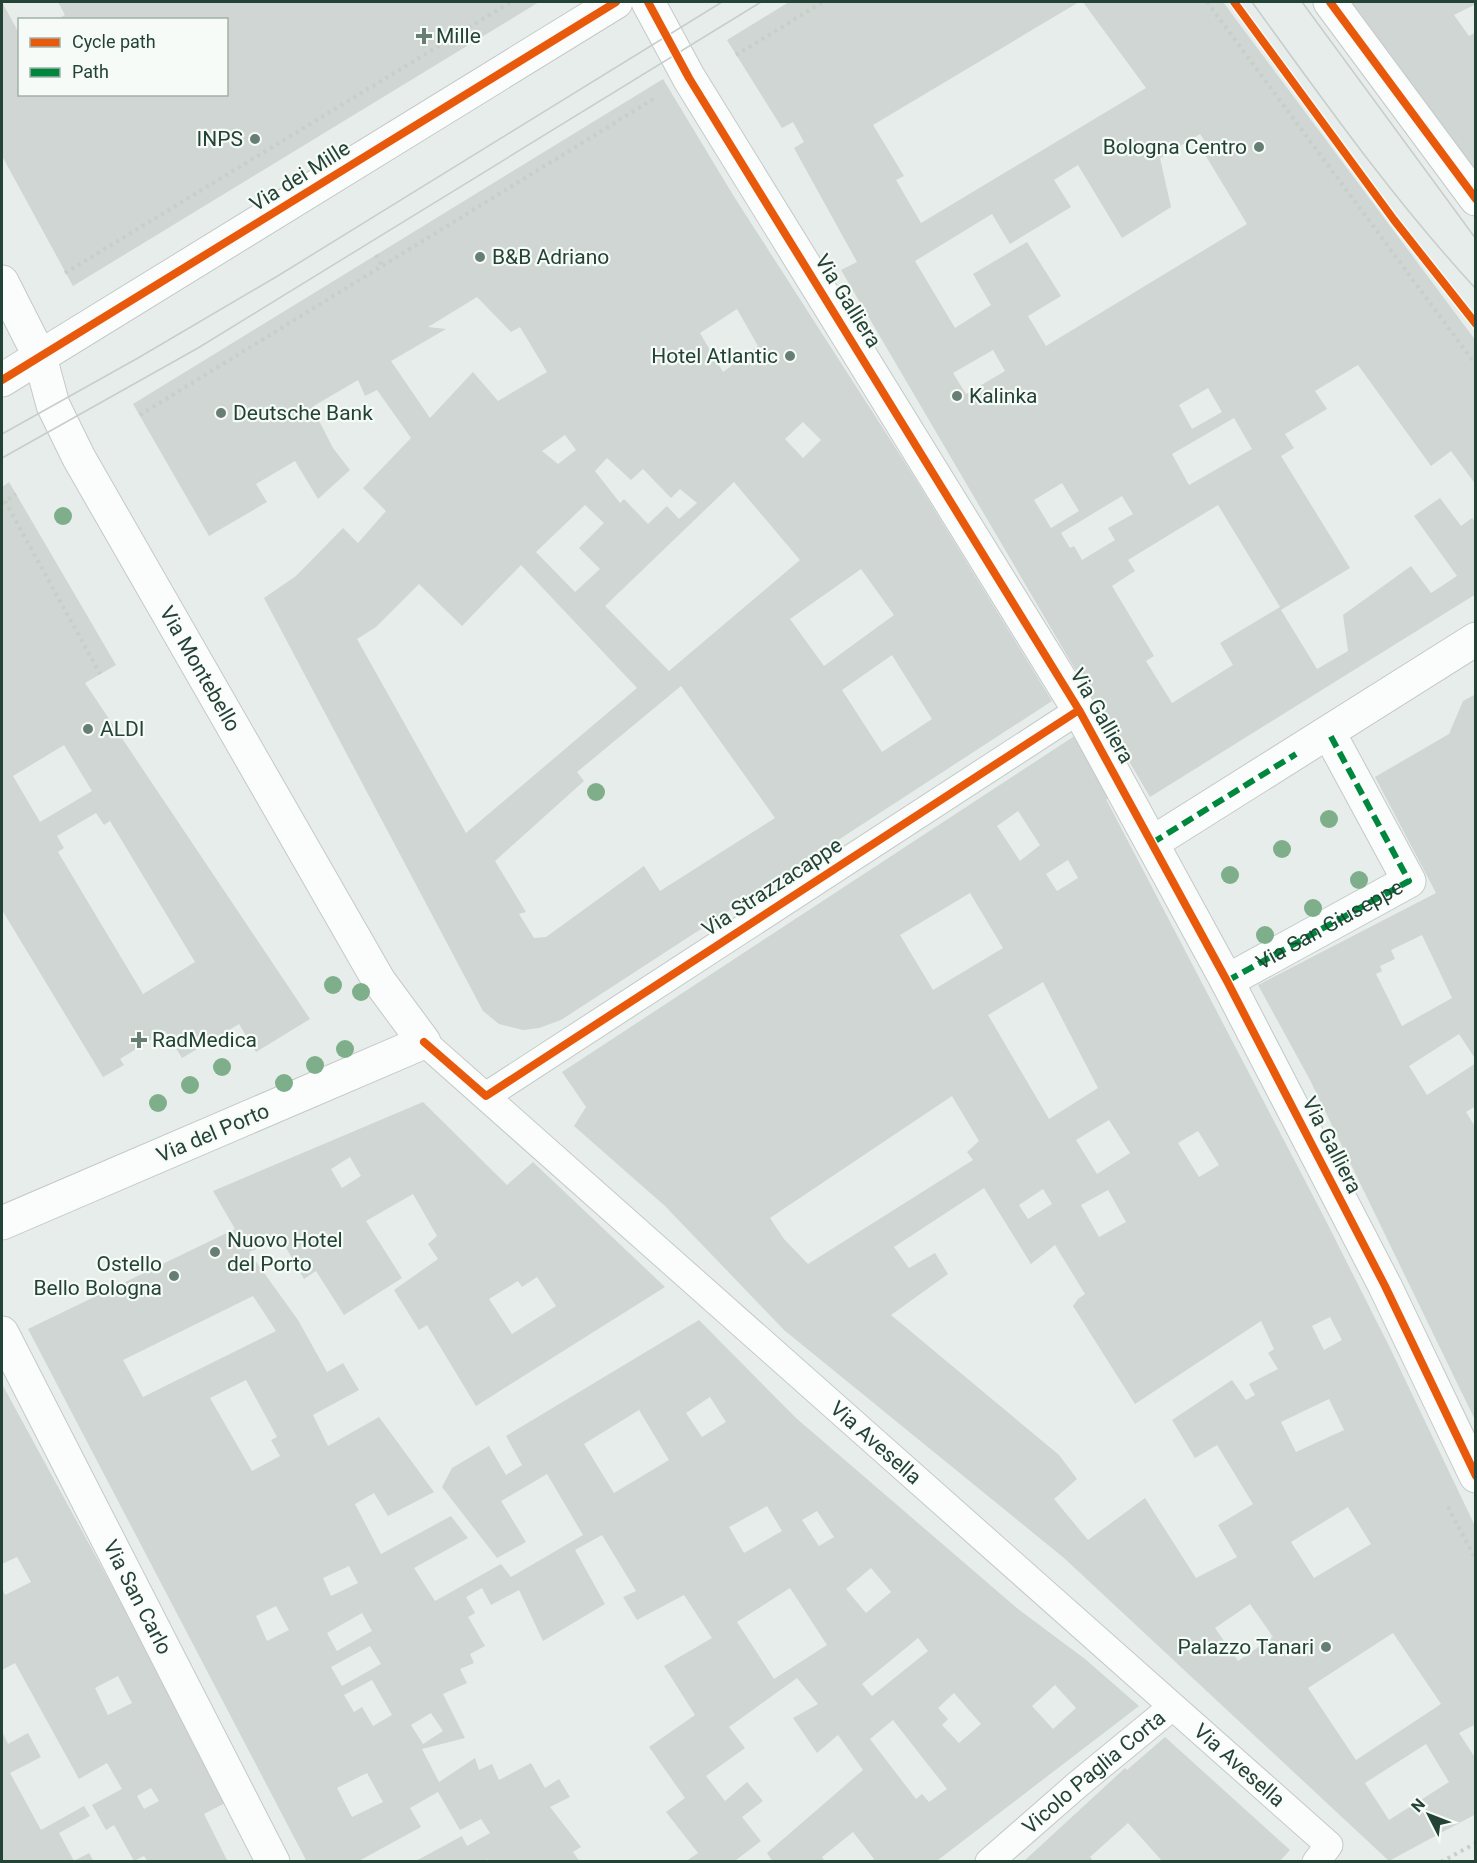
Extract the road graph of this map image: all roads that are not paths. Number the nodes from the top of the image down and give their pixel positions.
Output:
1 (616, 2) edge
2 (648, 2) edge
3 (1330, 2) edge
4 (1476, 199) edge
5 (2, 282) edge
6 (40, 357) junction
7 (2, 380) edge
8 (1476, 639) edge
9 (1079, 710) junction
10 (1329, 733) junction
11 (1152, 843) junction
12 (1227, 981) junction
13 (424, 1042) junction
14 (486, 1096) junction
15 (2, 1223) edge
16 (2, 1333) edge
17 (1476, 1476) edge
18 (1172, 1707) junction
19 (1322, 1853) edge
20 (273, 1862) edge
21 (989, 1862) edge

1 - 6 street, Via dei Mille
2 - 9 street, Via Galliera
3 - 4 street
5 - 6 street, Via Montebello
6 - 7 street, Via dei Mille
6 - 13 street, Via Montebello
8 - 10 street
9 - 11 street, Via Galliera
9 - 14 lane, Via Strazzacappe
10 - 11 street
10 - 12 street, Via San Giuseppe
11 - 12 street, Via Galliera
12 - 17 street, Via Galliera
13 - 14 lane, Via Avesella
13 - 15 street, Via del Porto
14 - 18 lane, Via Avesella
16 - 20 street, Via San Carlo
18 - 19 lane, Via Avesella
18 - 21 lane, Vicolo Paglia Corta

